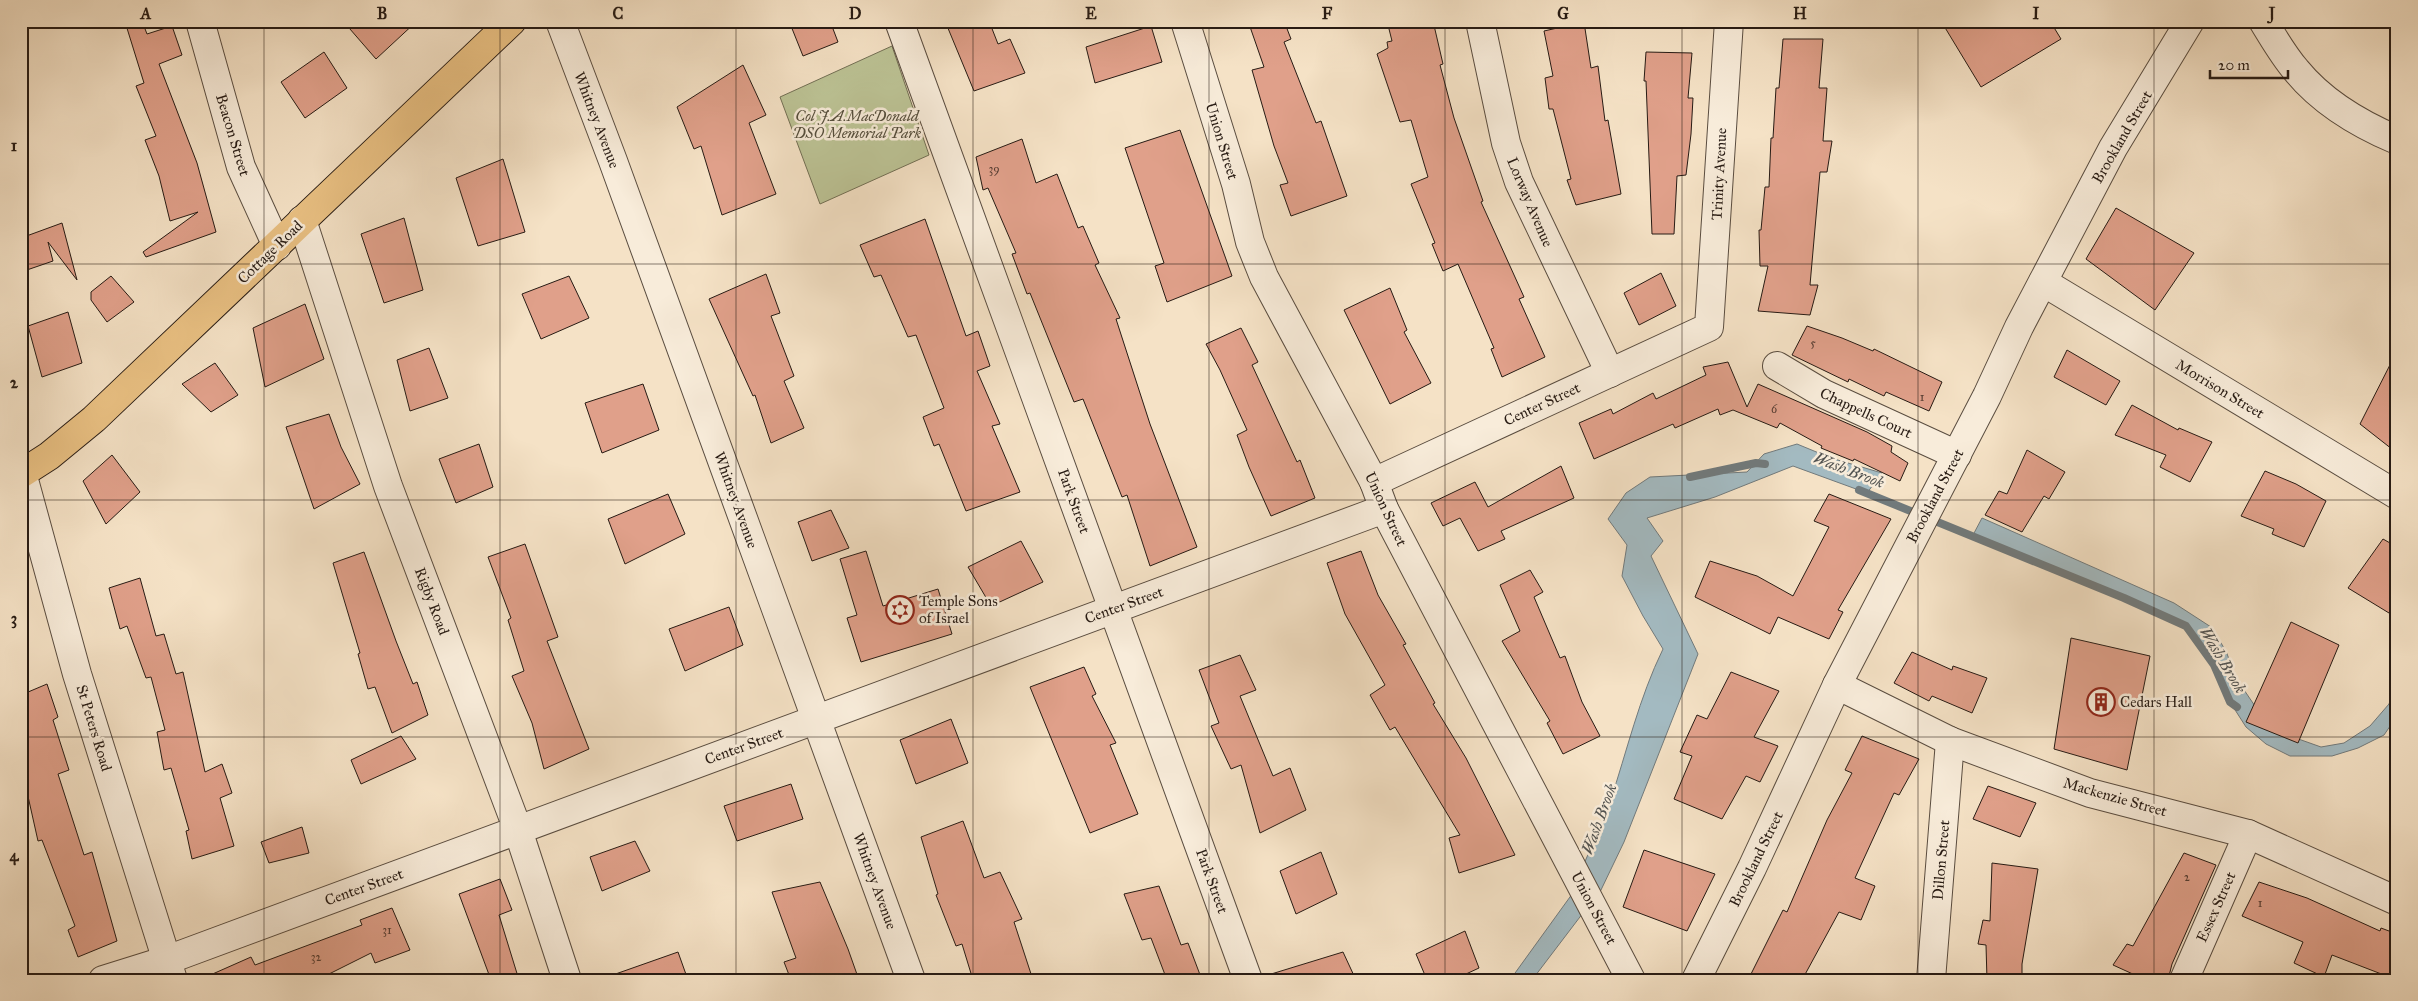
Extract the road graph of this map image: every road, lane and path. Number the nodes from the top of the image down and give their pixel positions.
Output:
1 (200, 21) edge
2 (512, 21) edge
3 (560, 21) edge
4 (899, 21) edge
5 (1185, 21) edge
6 (1480, 21) edge
7 (1728, 21) edge
8 (2190, 21) edge
9 (2263, 21) edge
10 (2397, 140) edge
11 (302, 220) junction
12 (277, 246) junction
13 (2043, 282) junction
14 (1709, 327) joint
15 (1777, 366) dead end
16 (1610, 373) junction
17 (1957, 455) junction
18 (22, 472) edge
19 (1374, 482) junction
20 (2397, 495) edge
21 (1384, 508) junction
22 (1113, 609) junction
23 (1838, 685) junction
24 (817, 719) junction
25 (1950, 741) junction
26 (518, 830) junction
27 (2248, 834) junction
28 (2397, 901) edge
29 (170, 970) edge
30 (103, 980) edge
31 (567, 980) edge
32 (911, 980) edge
33 (1248, 980) edge
34 (1631, 980) edge
35 (1696, 980) edge
36 (1931, 980) edge
37 (2184, 980) edge

1 - 12 street, Beacon Street
2 - 11 main road, Cottage Road
3 - 24 street, Whitney Avenue
4 - 22 street, Park Street
5 - 19 street, Union Street
6 - 16 street, Lorway Avenue
7 - 14 street, Trinity Avenue
8 - 13 street, Brookland Street
9 - 10 street
11 - 12 main road, Cottage Road
11 - 26 street, Rigby Road
12 - 18 main road, Cottage Road
13 - 17 street, Brookland Street
13 - 20 street, Morrison Street
14 - 16 street, Center Street
15 - 17 street, Chappells Court
16 - 19 street, Center Street
17 - 23 street, Brookland Street
18 - 29 street, St Peters Road
19 - 21 street, Union Street
21 - 22 street, Center Street
21 - 34 street, Union Street
22 - 24 street, Center Street
22 - 33 street, Park Street
23 - 25 street, Mackenzie Street
23 - 35 street, Brookland Street
24 - 26 street, Center Street
24 - 32 street, Whitney Avenue
25 - 27 street, Mackenzie Street
25 - 36 street, Dillon Street
26 - 29 street, Center Street
26 - 31 street, Rigby Road
27 - 28 street, Mackenzie Street
27 - 37 street, Essex Street
29 - 30 street, Center Street

